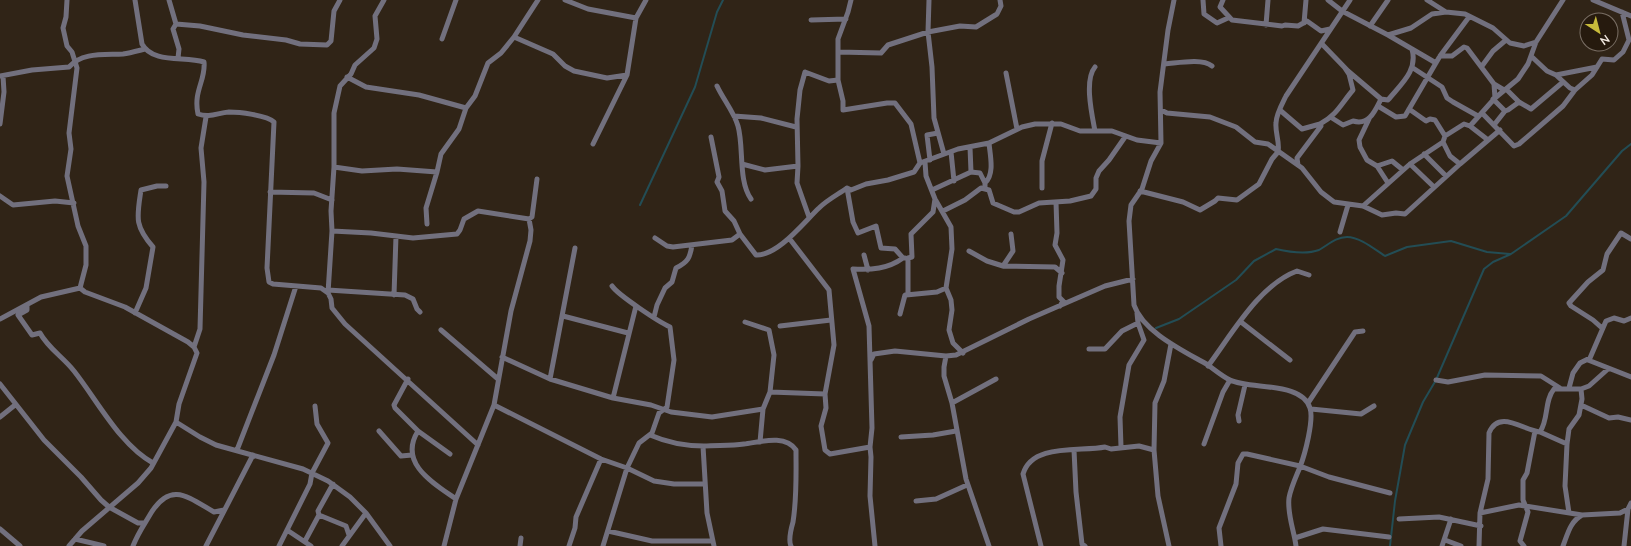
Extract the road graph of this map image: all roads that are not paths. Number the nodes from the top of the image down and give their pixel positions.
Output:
1 (67, 0) edge
2 (135, 0) edge
3 (169, 0) edge
4 (340, 0) edge
5 (384, 0) edge
6 (456, 0) edge
7 (538, 0) edge
8 (565, 0) edge
9 (646, 0) edge
10 (851, 0) edge
11 (929, 0) edge
12 (1000, 0) edge
13 (1174, 0) edge
14 (1203, 0) edge
15 (1223, 0) edge
16 (1268, 0) edge
17 (1306, 0) edge
18 (1328, 0) edge
19 (1350, 0) edge
20 (1388, 0) edge
21 (1427, 0) edge
22 (1562, 0) edge
23 (1594, 0) edge
24 (1342, 11) junction
25 (1446, 12) junction
26 (1622, 12) junction
27 (1631, 16) edge
28 (1469, 17) junction
29 (636, 18) junction
30 (1228, 18) junction
31 (846, 19) junction
32 (811, 20) dead end
33 (1304, 22) junction
34 (176, 24) junction
35 (1266, 25) junction
36 (1370, 26) junction
37 (1330, 29) junction
38 (928, 32) junction
39 (1388, 35) junction
40 (514, 37) junction
41 (442, 39) dead end
42 (1506, 40) junction
43 (1536, 42) junction
44 (1322, 44) junction
45 (1524, 46) junction
46 (144, 49) junction
47 (1412, 49) junction
48 (839, 52) junction
49 (1531, 55) junction
50 (1440, 56) junction
51 (178, 58) junction
52 (75, 60) junction
53 (1436, 63) junction
54 (1165, 64) junction
55 (1212, 66) dead end
56 (1482, 66) junction
57 (1096, 67) dead end
58 (1597, 67) junction
59 (1345, 68) junction
60 (1413, 68) junction
61 (1006, 73) dead end
62 (627, 75) junction
63 (1556, 75) junction
64 (1, 76) edge
65 (347, 77) junction
66 (1428, 78) junction
67 (838, 80) junction
68 (1563, 82) junction
69 (1494, 84) junction
70 (716, 86) dead end
71 (1505, 90) junction
72 (1575, 90) junction
73 (1381, 99) junction
74 (1494, 99) junction
75 (1519, 102) junction
76 (1378, 106) junction
77 (466, 108) junction
78 (1409, 109) junction
79 (1161, 110) junction
80 (1505, 110) junction
81 (1281, 111) junction
82 (1480, 114) junction
83 (734, 116) junction
84 (206, 117) junction
85 (1332, 118) junction
86 (1369, 119) junction
87 (1052, 122) junction
88 (0, 124) edge
89 (1320, 124) junction
90 (1494, 125) junction
91 (1470, 126) junction
92 (796, 127) junction
93 (1017, 129) junction
94 (1500, 130) junction
95 (1095, 131) junction
96 (938, 134) junction
97 (1445, 136) junction
98 (711, 137) dead end
99 (1125, 137) junction
100 (1488, 140) junction
101 (1443, 142) junction
102 (989, 143) junction
103 (1161, 143) junction
104 (593, 144) dead end
105 (970, 147) junction
106 (951, 152) junction
107 (1278, 152) junction
108 (944, 154) junction
109 (1424, 154) junction
110 (925, 161) junction
111 (742, 164) junction
112 (1410, 164) junction
113 (1460, 164) junction
114 (1298, 165) junction
115 (798, 166) junction
116 (1377, 166) junction
117 (334, 167) junction
118 (1403, 170) junction
119 (437, 172) junction
120 (971, 172) junction
121 (1446, 176) junction
122 (537, 179) dead end
123 (954, 181) junction
124 (1388, 183) junction
125 (166, 186) dead end
126 (985, 186) junction
127 (1434, 187) junction
128 (846, 188) junction
129 (1042, 188) dead end
130 (932, 190) junction
131 (1140, 191) junction
132 (270, 192) junction
133 (1, 198) edge
134 (752, 199) dead end
135 (332, 200) junction
136 (935, 200) junction
137 (1056, 202) junction
138 (74, 203) junction
139 (1348, 205) junction
140 (1363, 206) junction
141 (943, 211) junction
142 (809, 217) junction
143 (529, 219) junction
144 (427, 224) dead end
145 (332, 230) junction
146 (1340, 232) dead end
147 (740, 234) junction
148 (1011, 234) dead end
149 (396, 236) junction
150 (655, 238) dead end
151 (789, 238) junction
152 (1631, 239) edge
153 (692, 245) junction
154 (575, 248) dead end
155 (969, 251) dead end
156 (864, 255) dead end
157 (906, 258) junction
158 (1003, 266) junction
159 (868, 270) junction
160 (1062, 273) junction
161 (1309, 275) dead end
162 (1133, 279) junction
163 (296, 286) junction
164 (612, 286) dead end
165 (80, 288) junction
166 (946, 288) junction
167 (328, 291) junction
168 (394, 295) junction
169 (905, 295) junction
170 (27, 306) junction
171 (636, 306) junction
172 (1060, 306) junction
173 (420, 312) dead end
174 (135, 313) junction
175 (1137, 313) junction
176 (900, 314) dead end
177 (563, 316) junction
178 (654, 317) junction
179 (1631, 318) edge
180 (0, 319) edge
181 (831, 320) junction
182 (745, 322) dead end
183 (1241, 322) junction
184 (1138, 323) junction
185 (780, 326) dead end
186 (1602, 328) junction
187 (441, 330) dead end
188 (1363, 331) dead end
189 (628, 333) junction
190 (1171, 344) junction
191 (194, 347) junction
192 (1089, 349) dead end
193 (963, 353) junction
194 (946, 356) junction
195 (502, 357) junction
196 (871, 360) junction
197 (1290, 360) dead end
198 (1588, 360) junction
199 (1208, 366) junction
200 (1608, 369) junction
201 (1631, 377) edge
202 (498, 378) junction
203 (550, 379) junction
204 (408, 380) junction
205 (996, 380) dead end
206 (1230, 380) junction
207 (1436, 380) dead end
208 (0, 384) edge
209 (1245, 385) junction
210 (1560, 388) junction
211 (1569, 388) junction
212 (1581, 389) junction
213 (770, 392) junction
214 (826, 394) junction
215 (613, 398) junction
216 (1308, 402) junction
217 (952, 403) junction
218 (15, 405) junction
219 (494, 405) junction
220 (1581, 405) junction
221 (315, 406) dead end
222 (1374, 406) dead end
223 (663, 409) junction
224 (763, 409) junction
225 (1311, 409) junction
226 (0, 417) edge
227 (1631, 420) edge
228 (1239, 421) dead end
229 (176, 422) junction
230 (379, 431) dead end
231 (418, 431) junction
232 (956, 431) junction
233 (1538, 432) junction
234 (650, 435) junction
235 (901, 437) dead end
236 (760, 442) junction
237 (1204, 444) dead end
238 (1567, 444) junction
239 (478, 445) junction
240 (703, 446) junction
241 (870, 447) junction
242 (1121, 448) junction
243 (237, 450) junction
244 (1074, 450) junction
245 (1154, 450) junction
246 (450, 454) dead end
247 (253, 455) junction
248 (412, 455) junction
249 (601, 459) junction
250 (153, 463) junction
251 (1300, 466) junction
252 (627, 468) junction
253 (312, 473) junction
254 (333, 484) junction
255 (704, 484) junction
256 (967, 485) junction
257 (1390, 492) dead end
258 (456, 499) junction
259 (916, 501) dead end
260 (1631, 503) edge
261 (1527, 505) junction
262 (109, 507) junction
263 (224, 510) junction
264 (1628, 510) junction
265 (366, 513) junction
266 (1480, 513) junction
267 (1569, 513) junction
268 (319, 515) junction
269 (1582, 515) junction
270 (1399, 519) dead end
271 (1451, 519) junction
272 (144, 522) junction
273 (1481, 526) junction
274 (0, 529) edge
275 (287, 530) junction
276 (608, 532) junction
277 (349, 535) junction
278 (1389, 537) dead end
279 (522, 538) dead end
280 (1295, 538) junction
281 (75, 539) junction
282 (1445, 540) junction
283 (305, 541) junction
284 (713, 543) edge
285 (680, 544) edge
286 (20, 546) edge
287 (68, 546) edge
288 (104, 546) edge
289 (133, 546) edge
290 (206, 546) edge
291 (278, 546) edge
292 (311, 546) edge
293 (342, 546) edge
294 (390, 546) edge
295 (444, 546) edge
296 (520, 546) edge
297 (569, 546) edge
298 (603, 546) edge
299 (792, 546) edge
300 (875, 546) edge
301 (989, 546) edge
302 (1041, 546) edge
303 (1085, 546) edge
304 (1169, 546) edge
305 (1220, 546) edge
306 (1296, 546) edge
307 (1442, 546) edge
308 (1461, 546) edge
309 (1479, 546) edge
310 (1524, 546) edge
311 (1563, 546) edge
312 (1624, 546) edge

1 - 52 street
2 - 46 street
3 - 34 street
4 - 34 street
5 - 65 street
6 - 41 street
7 - 40 street
8 - 29 street
9 - 29 street
10 - 31 street
11 - 38 street
12 - 38 street
13 - 54 street
14 - 30 street
15 - 30 street
16 - 35 street
17 - 33 street
18 - 24 street
19 - 24 street
20 - 36 street
21 - 25 street
22 - 43 street
23 - 26 street
24 - 36 street
24 - 37 street
25 - 28 street
25 - 39 street
26 - 27 street
26 - 58 street
28 - 42 street
28 - 50 street
29 - 62 street
30 - 35 street
31 - 32 street
31 - 48 street
33 - 35 street
33 - 37 street
34 - 51 street
36 - 39 street
37 - 44 street
38 - 48 street
38 - 96 street
39 - 47 street
40 - 62 street
40 - 77 street
42 - 45 street
42 - 56 street
43 - 45 street
43 - 49 street
44 - 59 street
44 - 81 street
45 - 49 street
46 - 51 street
46 - 52 street
47 - 53 street
47 - 60 street
48 - 67 street
49 - 63 street
49 - 71 street
50 - 53 street
50 - 56 street
51 - 84 street
52 - 64 street
52 - 138 street
53 - 66 street
54 - 55 street
54 - 79 street
56 - 69 street
57 - 95 street
58 - 63 street
58 - 72 street
59 - 73 street
59 - 85 street
60 - 66 street
60 - 73 street
61 - 93 street
62 - 104 street
63 - 68 street
64 - 88 street
65 - 77 street
65 - 117 street
66 - 78 street
66 - 82 street
67 - 92 street
67 - 110 street
68 - 72 street
68 - 75 street
69 - 71 street
69 - 74 street
70 - 83 street
71 - 74 street
71 - 75 street
72 - 94 street
73 - 76 street
74 - 80 street
74 - 82 street
75 - 80 street
76 - 78 street
76 - 86 street
77 - 119 street
78 - 97 street
79 - 103 street
79 - 107 street
80 - 90 street
81 - 89 street
81 - 107 street
82 - 90 street
82 - 91 street
83 - 92 street
83 - 111 street
84 - 132 street
84 - 191 street
85 - 86 street
85 - 89 street
86 - 116 street
87 - 93 street
87 - 95 street
87 - 129 street
89 - 114 street
90 - 94 street
91 - 97 street
91 - 100 street
92 - 115 street
93 - 102 street
94 - 100 street
95 - 99 street
96 - 108 street
96 - 110 street
97 - 101 street
98 - 147 street
99 - 103 street
99 - 137 street
100 - 113 street
101 - 109 street
101 - 113 street
102 - 105 street
102 - 126 street
103 - 131 street
105 - 106 street
105 - 120 street
106 - 108 street
106 - 123 street
107 - 114 street
107 - 131 street
108 - 110 street
109 - 112 street
109 - 121 street
110 - 128 street
110 - 130 street
111 - 115 street
111 - 134 street
112 - 118 street
112 - 127 street
113 - 121 street
114 - 139 street
115 - 142 street
116 - 118 street
116 - 124 street
117 - 119 street
117 - 135 street
118 - 124 street
119 - 144 street
120 - 123 street
120 - 126 street
121 - 127 street
122 - 143 street
123 - 130 street
124 - 140 street
125 - 174 street
126 - 137 street
126 - 141 street
127 - 140 street
128 - 142 street
128 - 157 street
130 - 136 street
131 - 162 street
132 - 135 street
132 - 163 street
133 - 138 street
135 - 145 street
136 - 141 street
136 - 157 street
137 - 160 street
138 - 165 street
139 - 140 street
139 - 146 street
141 - 166 street
142 - 151 street
143 - 149 street
143 - 195 street
145 - 149 street
145 - 167 street
147 - 151 street
147 - 153 street
148 - 158 street
149 - 168 street
150 - 153 street
151 - 181 street
152 - 186 street
153 - 178 street
154 - 177 street
155 - 158 street
156 - 159 street
157 - 159 street
157 - 169 street
158 - 160 street
159 - 196 street
160 - 172 street
161 - 183 street
162 - 172 street
162 - 175 street
163 - 167 street
163 - 243 street
164 - 171 street
165 - 170 street
165 - 174 street
166 - 169 street
166 - 193 street
167 - 168 street
167 - 204 street
168 - 173 street
169 - 176 street
170 - 180 street
170 - 250 street
171 - 178 street
171 - 189 street
172 - 193 street
174 - 191 street
175 - 184 street
175 - 190 street
177 - 189 street
177 - 203 street
178 - 223 street
179 - 186 street
181 - 185 street
181 - 214 street
182 - 213 street
183 - 197 street
183 - 199 street
184 - 192 street
184 - 242 street
186 - 198 street
187 - 202 street
188 - 216 street
189 - 215 street
190 - 199 street
190 - 245 street
191 - 229 street
193 - 194 street
194 - 196 street
194 - 217 street
195 - 202 street
195 - 203 street
196 - 241 street
198 - 200 street
198 - 211 street
199 - 206 street
200 - 201 street
200 - 212 street
202 - 219 street
203 - 215 street
204 - 231 street
204 - 239 street
205 - 217 street
206 - 209 street
206 - 237 street
207 - 210 street
208 - 218 street
209 - 216 street
209 - 228 street
210 - 211 street
210 - 233 street
211 - 212 street
212 - 220 street
213 - 214 street
213 - 224 street
214 - 241 street
215 - 223 street
216 - 225 street
217 - 232 street
218 - 226 street
218 - 262 street
219 - 239 street
219 - 249 street
220 - 227 street
220 - 238 street
221 - 253 street
222 - 225 street
223 - 224 street
223 - 234 street
224 - 236 street
225 - 251 street
229 - 243 street
229 - 250 street
230 - 248 street
231 - 246 street
231 - 248 street
232 - 235 street
232 - 256 street
233 - 238 street
233 - 261 street
233 - 266 street
234 - 240 street
234 - 252 street
236 - 240 street
236 - 299 street
238 - 267 street
239 - 258 street
240 - 255 street
241 - 300 street
242 - 244 street
242 - 245 street
243 - 247 street
244 - 302 street
244 - 303 street
245 - 304 street
247 - 253 street
247 - 263 street
248 - 258 street
249 - 252 street
249 - 297 street
250 - 262 street
251 - 257 street
251 - 280 street
251 - 305 street
252 - 255 street
252 - 276 street
253 - 254 street
253 - 275 street
254 - 265 street
254 - 268 street
255 - 284 street
256 - 259 street
256 - 301 street
258 - 295 street
260 - 264 street
261 - 266 street
261 - 267 street
261 - 310 street
262 - 272 street
262 - 281 street
263 - 272 street
263 - 290 street
264 - 269 street
264 - 312 street
265 - 277 street
265 - 294 street
266 - 273 street
267 - 269 street
268 - 277 street
268 - 283 street
269 - 311 street
270 - 271 street
271 - 273 street
271 - 282 street
272 - 289 street
273 - 309 street
274 - 286 street
275 - 283 street
275 - 291 street
276 - 285 street
276 - 298 street
277 - 293 street
278 - 280 street
279 - 296 street
280 - 306 street
281 - 287 street
281 - 288 street
282 - 307 street
282 - 308 street
283 - 292 street
284 - 285 street

